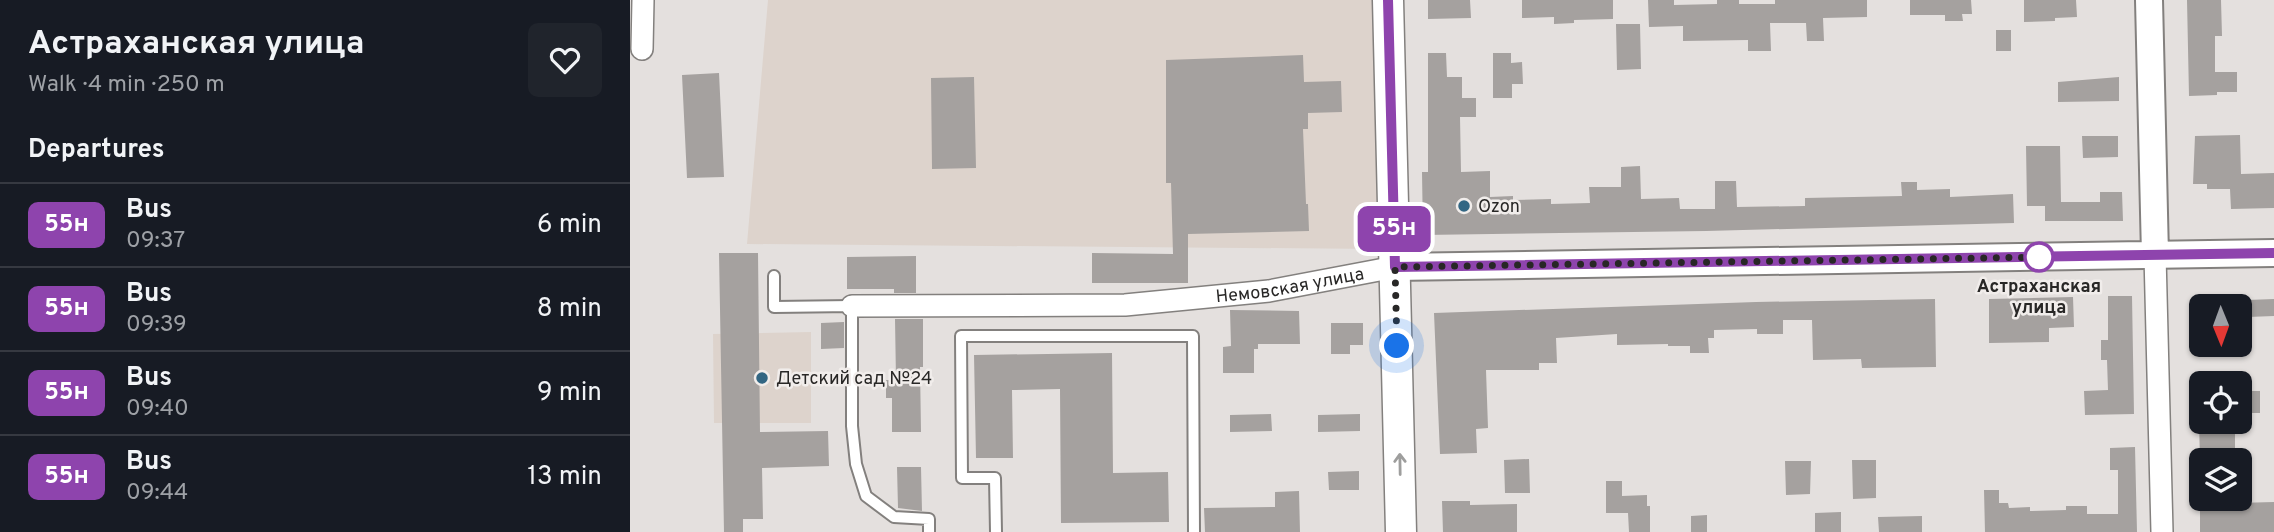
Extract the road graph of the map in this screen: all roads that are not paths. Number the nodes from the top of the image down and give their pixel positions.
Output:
1 (643, 0) edge
2 (1388, 0) edge
3 (2149, 0) edge
4 (642, 49) dead end
5 (2274, 253) edge
6 (2155, 256) junction
7 (1395, 267) junction
8 (774, 276) dead end
9 (852, 306) junction
10 (929, 532) edge
11 (996, 532) edge
12 (1194, 532) edge
13 (1401, 532) edge
14 (2162, 532) edge

1 - 4 street
2 - 7 main road
3 - 6 street
5 - 6 street, Немовская улица
6 - 7 street, Немовская улица
6 - 14 street
7 - 9 street, Немовская улица
13 -> 7 main road
8 - 9 lane
9 - 10 lane
11 - 12 lane

